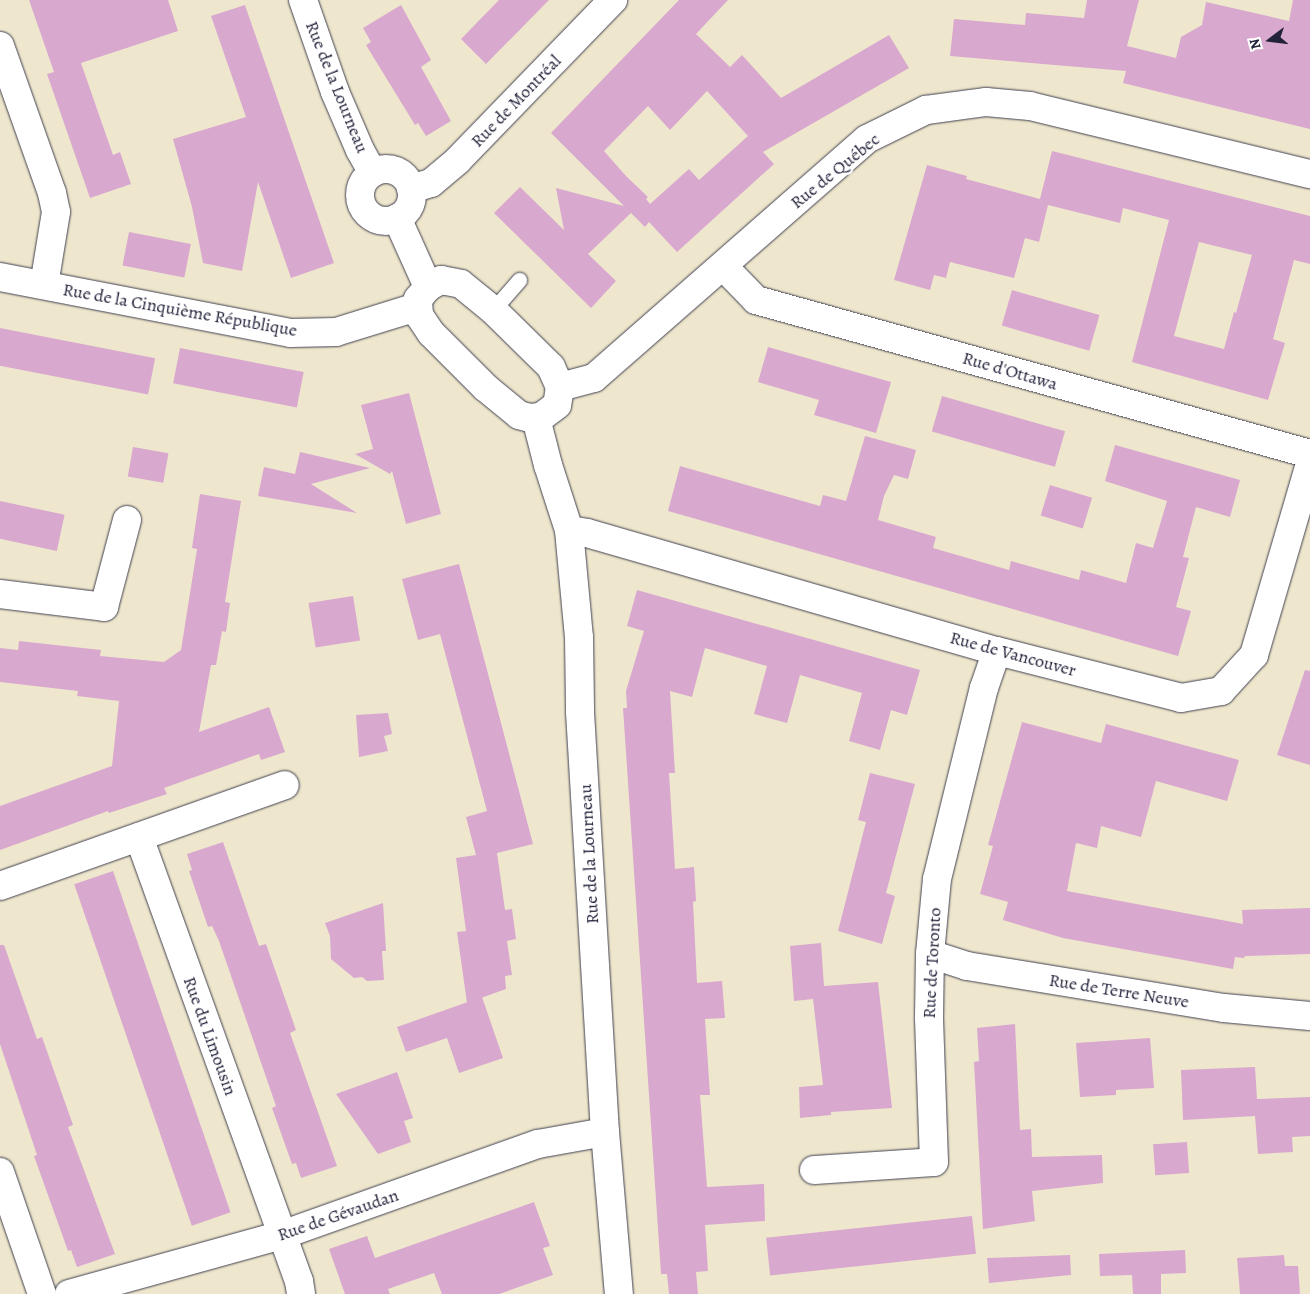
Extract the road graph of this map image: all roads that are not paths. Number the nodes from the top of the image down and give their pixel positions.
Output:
1 (303, 0) edge
2 (613, 0) edge
3 (0, 46) edge
4 (373, 173) junction
5 (1310, 174) edge
6 (411, 189) junction
7 (397, 218) junction
8 (723, 266) junction
9 (0, 277) edge
10 (519, 280) dead end
11 (44, 285) junction
12 (422, 297) junction
13 (492, 310) junction
14 (560, 387) junction
15 (536, 418) junction
16 (1310, 454) edge
17 (1310, 464) edge
18 (126, 520) dead end
19 (569, 530) junction
20 (0, 594) edge
21 (997, 651) junction
22 (285, 785) dead end
23 (139, 837) junction
24 (0, 886) edge
25 (930, 954) junction
26 (1310, 1016) edge
27 (605, 1132) junction
28 (814, 1170) dead end
29 (0, 1172) edge
30 (282, 1235) junction
31 (42, 1294) edge
32 (69, 1294) edge
33 (301, 1294) edge
34 (619, 1294) edge

1 - 4 street, Rue de la Lourneau
2 - 6 street, Rue de Montréal
3 - 11 street
4 - 6 street
4 - 7 street
5 - 8 street, Rue de Québec
6 - 7 street
7 - 12 street
8 - 14 street, Rue de Québec
8 - 16 street, Rue d'Ottawa
9 - 11 street, Rue de la Cinquième République
10 - 13 lane
11 - 12 street, Rue de la Cinquième République
12 - 13 street
12 - 15 street
13 - 14 street
14 - 15 street
15 - 19 street, Rue de la Lourneau
17 - 21 street, Rue de Vancouver
18 - 20 street
19 - 21 street, Rue de Vancouver
19 - 27 street, Rue de la Lourneau
21 - 25 street, Rue de Toronto
22 - 23 street
23 - 24 street
23 - 30 street, Rue du Limousin
25 - 26 street, Rue de Terre Neuve
25 - 28 street, Rue de Toronto
27 - 30 street, Rue de Gévaudan
27 - 34 street, Rue de la Lourneau
29 - 31 street
30 - 32 street, Rue de Gévaudan
30 - 33 street, Rue du Limousin

